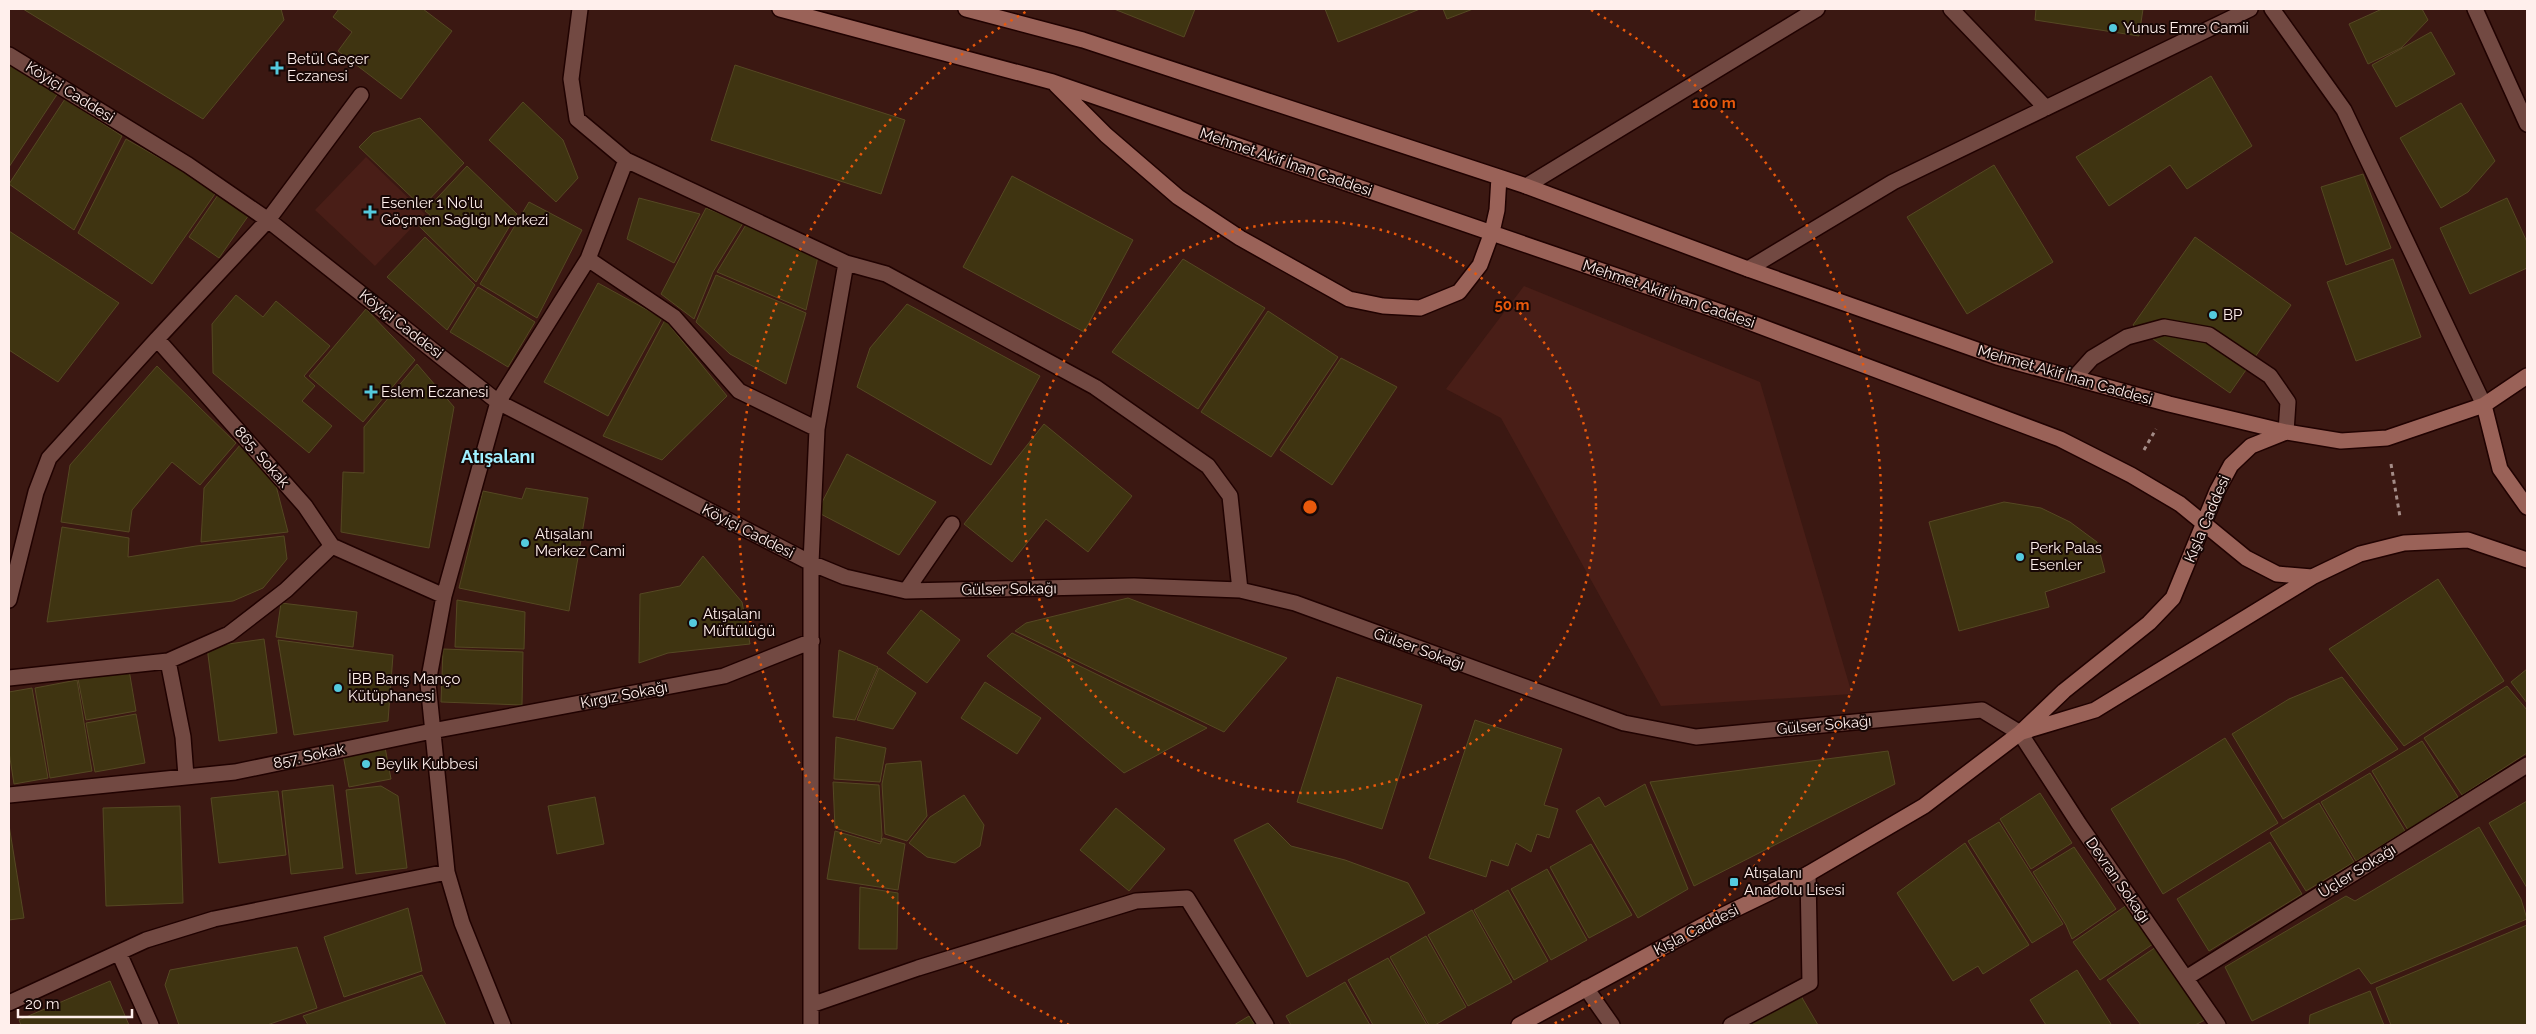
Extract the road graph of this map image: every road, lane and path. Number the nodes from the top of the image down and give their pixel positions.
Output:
1 (580, 9) edge
2 (780, 9) edge
3 (966, 9) edge
4 (1817, 9) edge
5 (1951, 9) edge
6 (2250, 9) edge
7 (2272, 9) edge
8 (2475, 9) edge
9 (9, 55) edge
10 (1053, 82) junction
11 (361, 95) dead end
12 (2046, 108) junction
13 (2527, 124) edge
14 (626, 160) junction
15 (1499, 177) junction
16 (1526, 186) junction
17 (268, 220) junction
18 (1492, 232) junction
19 (588, 259) junction
20 (846, 263) junction
21 (1748, 269) junction
22 (157, 339) junction
23 (2527, 376) edge
24 (2074, 378) junction
25 (498, 402) junction
26 (2169, 404) junction
27 (2484, 406) junction
28 (817, 429) junction
29 (2286, 432) junction
30 (2387, 438) junction
31 (2131, 475) junction
32 (2527, 507) edge
33 (2205, 522) junction
34 (952, 524) dead end
35 (2404, 543) junction
36 (332, 546) junction
37 (2527, 560) edge
38 (811, 564) junction
39 (2312, 577) junction
40 (1240, 590) junction
41 (906, 591) junction
42 (444, 596) junction
43 (9, 600) edge
44 (812, 641) junction
45 (168, 661) junction
46 (9, 678) edge
47 (432, 731) junction
48 (2020, 733) junction
49 (2527, 765) edge
50 (186, 776) junction
51 (9, 795) edge
52 (447, 872) junction
53 (1808, 874) junction
54 (119, 953) junction
55 (2186, 978) junction
56 (1586, 988) junction
57 (9, 1003) edge
58 (811, 1005) junction
59 (151, 1025) edge
60 (503, 1025) edge
61 (812, 1025) edge
62 (1266, 1025) edge
63 (1519, 1025) edge
64 (1612, 1025) edge
65 (1731, 1025) edge
66 (2218, 1025) edge

1 - 14 street
2 - 10 main road, Mehmet Akif İnan Caddesi
3 - 15 main road, Mehmet Akif İnan Caddesi
4 - 16 street
5 - 12 street
6 - 12 street
7 - 27 street
8 - 13 street
9 - 17 street, Köyiçi Caddesi
10 - 18 main road, Mehmet Akif İnan Caddesi
10 - 18 main road
11 - 17 street
12 - 21 street
14 - 19 street
14 - 20 street
15 - 16 main road, Mehmet Akif İnan Caddesi
15 - 18 main road
16 - 21 main road, Mehmet Akif İnan Caddesi
17 - 22 street
17 - 25 street, Köyiçi Caddesi
18 - 31 main road, Mehmet Akif İnan Caddesi
19 - 25 street
19 - 28 street
20 - 28 street
20 - 40 street
21 - 24 main road, Mehmet Akif İnan Caddesi
22 - 36 street, 865. Sokak
22 - 43 street
23 - 27 main road
24 - 26 main road, Mehmet Akif İnan Caddesi
24 - 29 street
25 - 38 street, Köyiçi Caddesi
25 - 42 street
26 - 29 main road, Mehmet Akif İnan Caddesi
26 - 31 path
27 - 30 main road
27 - 32 main road
28 - 38 street
29 - 30 main road
29 - 33 main road, Kışla Caddesi
30 - 35 path
31 - 33 main road, Mehmet Akif İnan Caddesi
33 - 39 main road, Mehmet Akif İnan Caddesi
33 - 48 main road, Kışla Caddesi
34 - 41 street
35 - 37 main road
35 - 39 main road
36 - 42 street
36 - 45 street
38 - 41 street, Gülser Sokağı
38 - 44 street
39 - 48 main road, Kışla Caddesi
40 - 41 street, Gülser Sokağı
40 - 48 street, Gülser Sokağı
42 - 47 street
44 - 47 street, Kırgız Sokağı
44 - 58 street
45 - 46 street
45 - 50 street
47 - 50 street, 857. Sokak
47 - 52 street
48 - 53 main road, Kışla Caddesi
48 - 55 street, Devran Sokağı
49 - 55 street, Üçler Sokağı
50 - 51 street, 857. Sokak
52 - 54 street
52 - 60 street
53 - 56 main road, Kışla Caddesi
53 - 65 street
54 - 57 street
54 - 59 street
55 - 66 street, Devran Sokağı
56 - 63 main road, Kışla Caddesi
56 - 64 street
58 - 61 street
58 - 62 street

